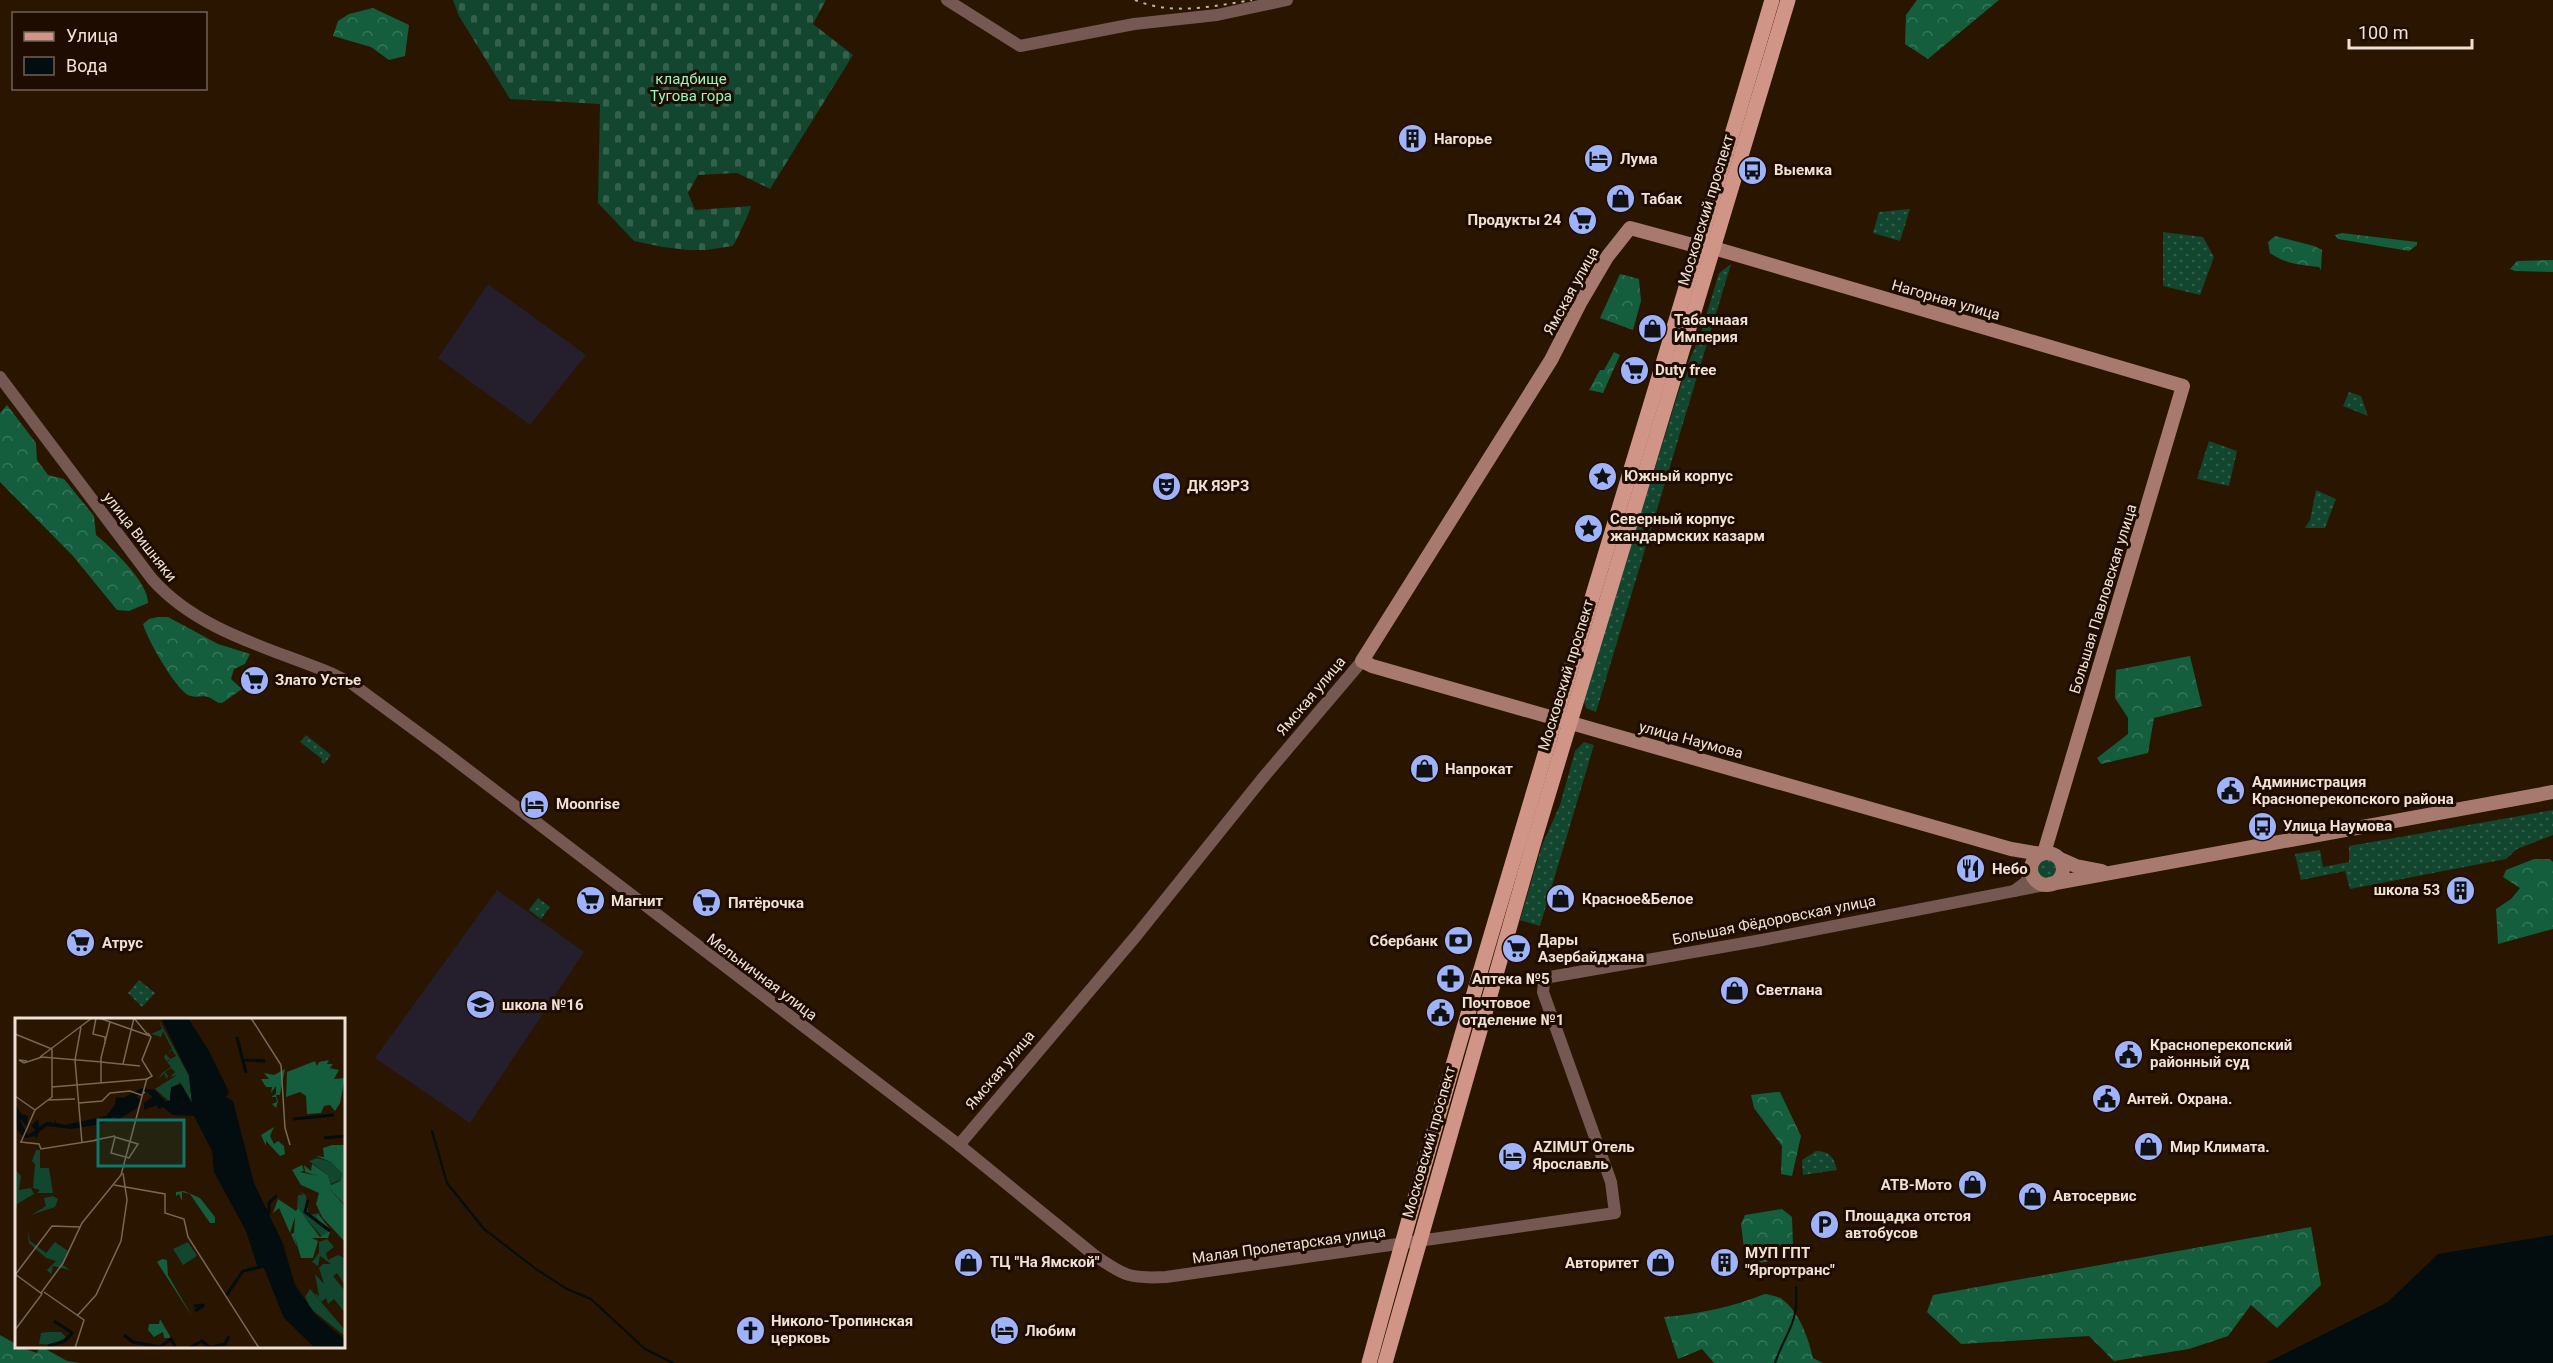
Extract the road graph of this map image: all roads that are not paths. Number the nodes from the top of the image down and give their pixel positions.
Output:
1 (947, 0) edge
2 (1287, 0) edge
3 (1772, 0) edge
4 (1788, 0) edge
5 (1630, 228) joint
6 (1707, 246) junction
7 (0, 377) edge
8 (2183, 386) joint
9 (1362, 661) junction
10 (333, 674) joint
11 (1554, 719) junction
12 (1570, 723) junction
13 (2553, 792) edge
14 (2054, 821) junction
15 (2011, 849) junction
16 (2043, 853) junction
17 (2059, 858) junction
18 (2031, 869) junction
19 (2116, 872) junction
20 (2050, 885) junction
21 (2010, 892) junction
22 (959, 1145) junction
23 (1615, 1214) joint
24 (1419, 1243) junction
25 (1401, 1245) junction
26 (1145, 1278) joint
27 (1369, 1363) edge
28 (1384, 1363) edge

1 - 2 street
3 - 6 main road, Московский проспект
4 - 6 main road, Московский проспект
5 - 6 main road, Нагорная улица
5 - 9 main road, Ямская улица
6 - 8 main road, Нагорная улица
6 - 11 main road, Московский проспект
6 - 12 main road, Московский проспект
7 - 10 street, улица Вишняки
8 - 14 main road, Большая Павловская улица
9 - 11 main road, улица Наумова
9 - 22 street, Ямская улица
10 - 22 street, Мельничная улица
11 - 12 main road, улица Наумова
11 - 25 main road, Московский проспект
12 - 15 main road, улица Наумова
12 - 24 main road, Московский проспект
13 - 19 main road, Большая Фёдоровская улица
14 - 16 main road, Большая Павловская улица
14 - 17 main road, Большая Павловская улица
15 - 16 main road, улица Наумова
15 - 18 main road, улица Наумова
16 - 17 main road
16 - 18 main road
17 - 19 main road, Большая Фёдоровская улица
17 - 20 main road
18 - 20 main road
18 - 21 street
19 - 20 main road, Большая Фёдоровская улица
20 - 21 street, Большая Фёдоровская улица
21 - 23 street, Большая Фёдоровская улица
22 - 26 street, Мельничная улица
23 - 24 street, Малая Пролетарская улица
24 - 25 street, Малая Пролетарская улица
24 - 28 main road, Московский проспект
25 - 26 street, Малая Пролетарская улица
25 - 27 main road, Московский проспект

